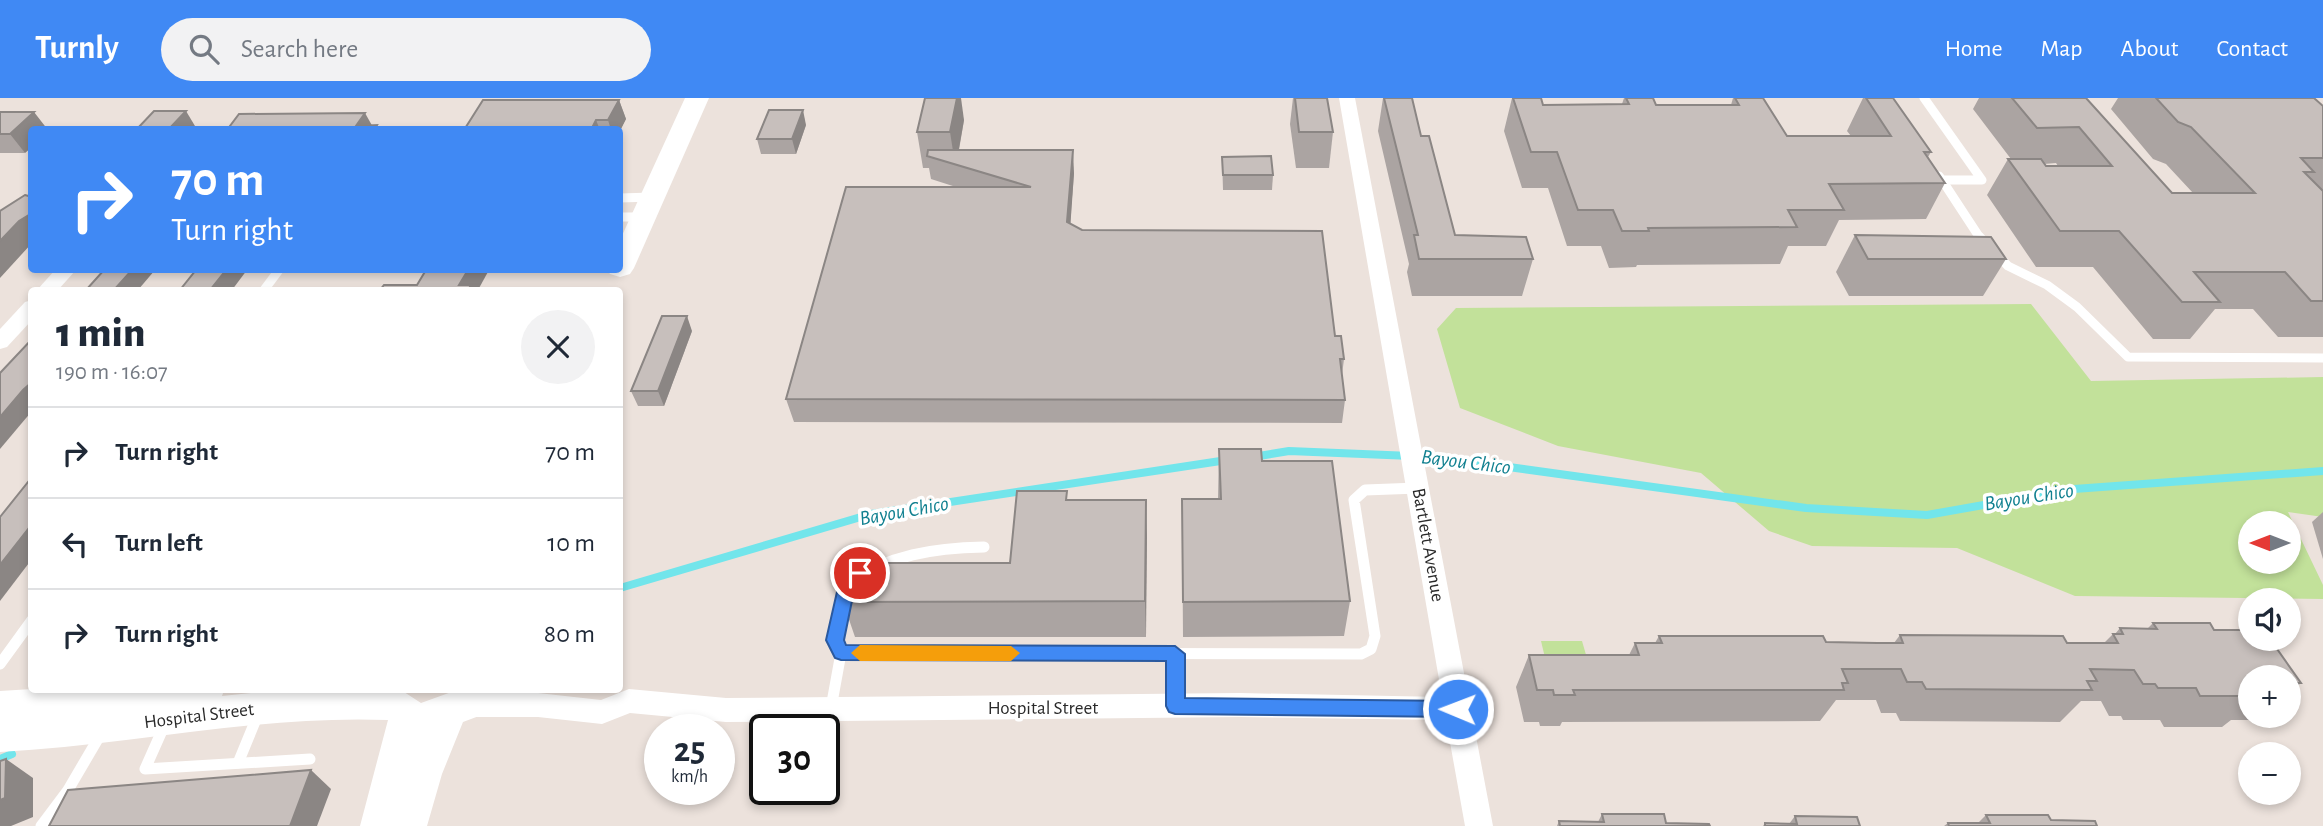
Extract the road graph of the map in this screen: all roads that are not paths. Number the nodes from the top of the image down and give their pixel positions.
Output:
1 (697, 98) edge
2 (1347, 98) edge
3 (1924, 98) edge
4 (1934, 169) edge
5 (1942, 180) junction
6 (623, 200) edge
7 (638, 211) edge
8 (623, 257) edge
9 (63, 273) edge
10 (50, 287) edge
11 (28, 311) edge
12 (0, 342) edge
13 (2323, 358) edge
14 (1417, 486) junction
15 (984, 547) dead end
16 (28, 626) edge
17 (841, 653) junction
18 (1175, 654) junction
19 (0, 664) edge
20 (621, 695) edge
21 (184, 701) edge
22 (464, 702) edge
23 (400, 703) edge
24 (1175, 706) junction
25 (0, 707) edge
26 (831, 708) junction
27 (260, 709) junction
28 (1458, 709) junction
29 (113, 714) junction
30 (0, 735) edge
31 (310, 759) dead end
32 (238, 763) junction
33 (41, 826) edge
34 (380, 826) edge
35 (407, 826) edge
36 (1479, 826) edge

1 - 7 main road
2 - 14 street, Bartlett Avenue
3 - 5 lane
4 - 5 lane
5 - 13 lane
6 - 7 lane
7 - 8 main road
9 - 10 street
11 - 12 street
14 - 18 lane
14 - 28 street, Bartlett Avenue
15 - 17 lane
16 - 19 lane
17 - 18 lane
17 - 26 lane
18 - 24 lane
20 - 22 street, Hospital Street
20 - 26 street, Hospital Street
21 - 27 main road, Hospital Street
21 - 29 main road, Hospital Street
21 - 32 lane
22 - 23 main road, Hospital Street
22 - 35 main road
23 - 27 main road, Hospital Street
23 - 34 main road
24 - 26 street, Hospital Street
24 - 28 street, Hospital Street
25 - 29 main road, Hospital Street
27 - 32 lane
28 - 36 street, Bartlett Avenue
29 - 30 main road, Hospital Street
29 - 33 lane
31 - 32 lane

